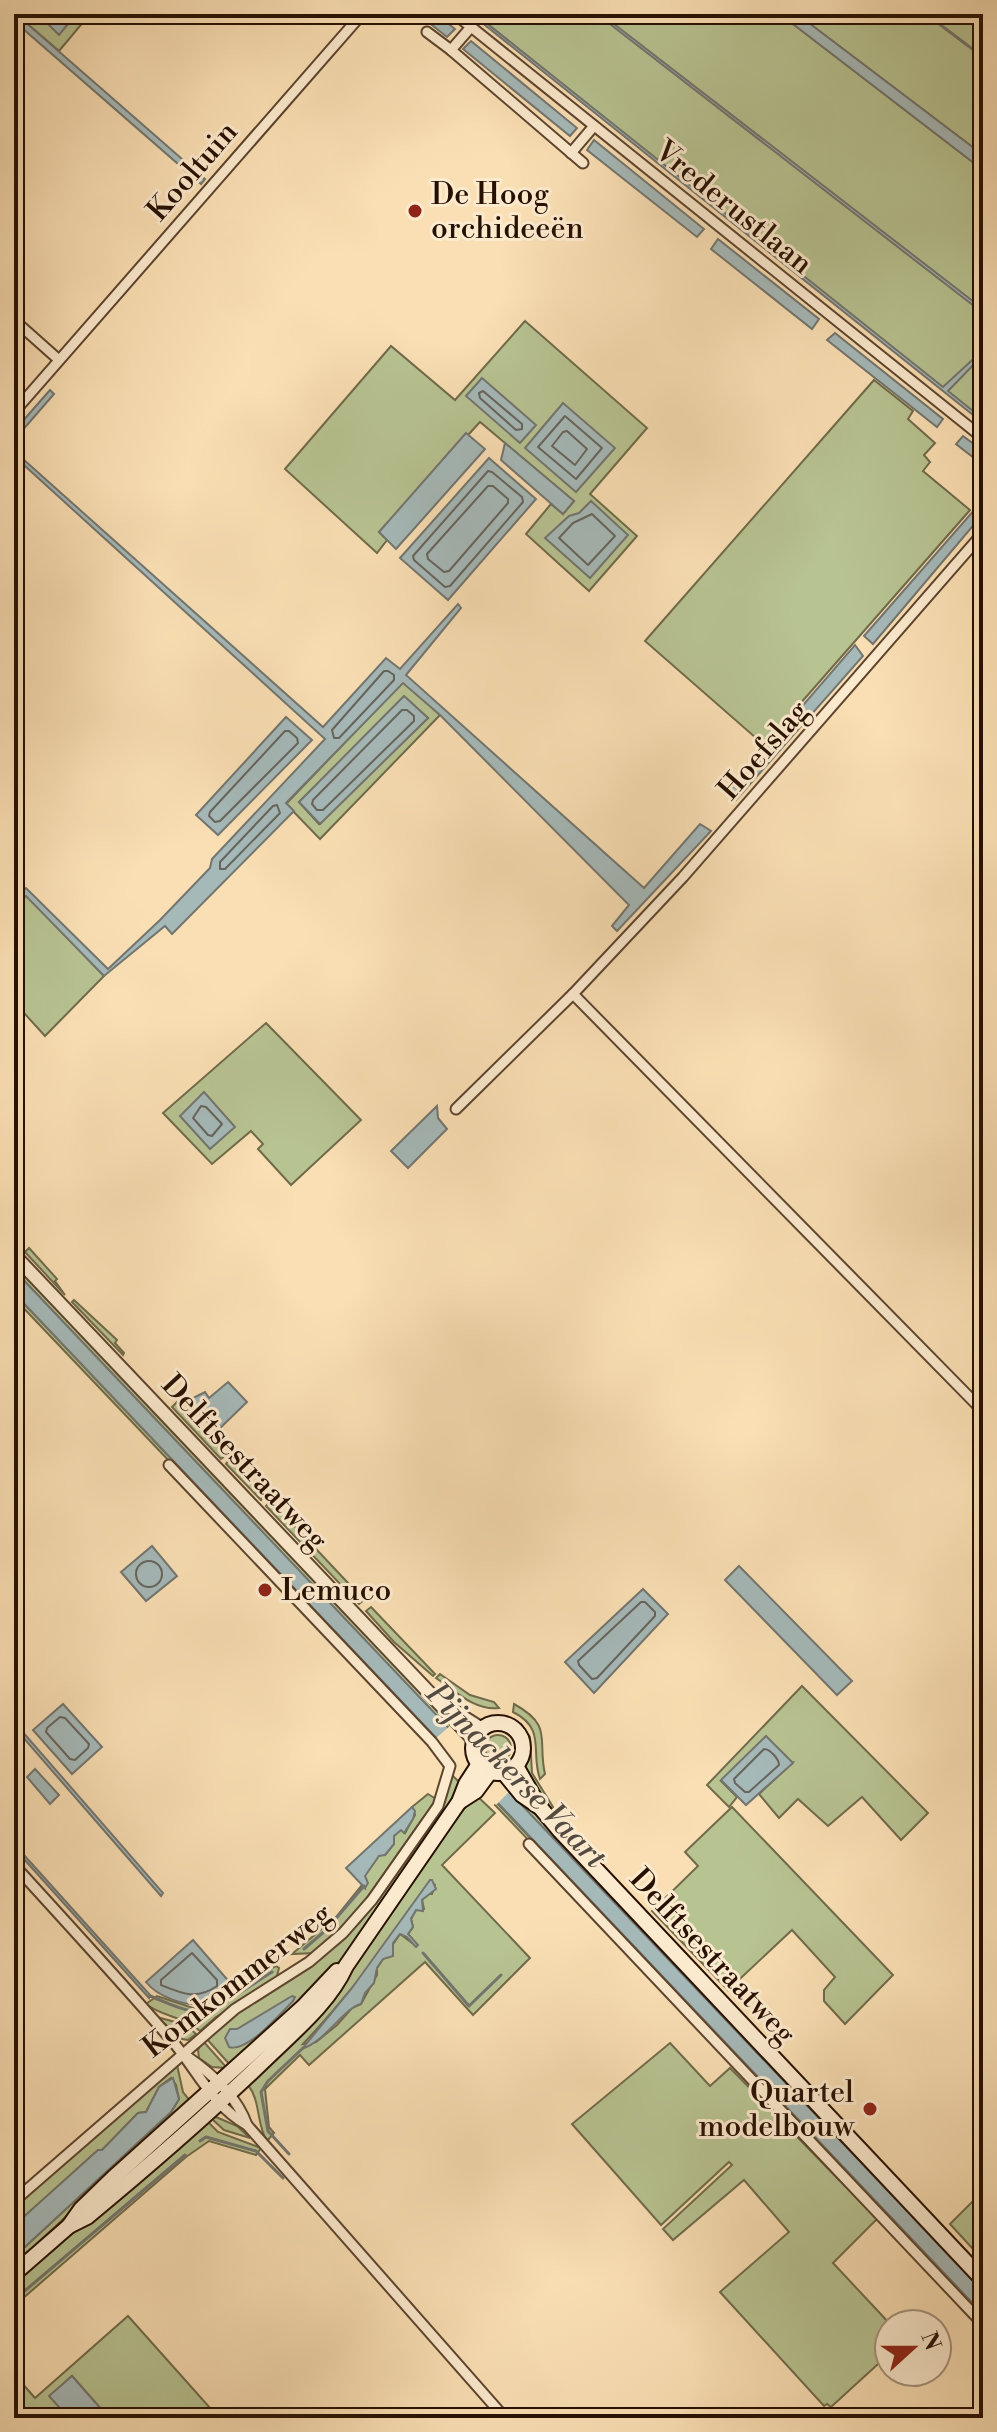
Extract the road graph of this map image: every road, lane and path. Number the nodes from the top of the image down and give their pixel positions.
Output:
1 (362, 14) edge
2 (455, 14) edge
3 (471, 27) junction
4 (427, 32) dead end
5 (451, 50) junction
6 (594, 126) junction
7 (571, 153) junction
8 (583, 163) dead end
9 (14, 320) edge
10 (59, 360) junction
11 (14, 412) edge
12 (983, 438) edge
13 (983, 533) edge
14 (573, 994) junction
15 (456, 1109) dead end
16 (14, 1255) edge
17 (983, 1411) edge
18 (169, 1465) dead end
19 (489, 1759) junction
20 (450, 1766) joint
21 (529, 1844) dead end
22 (14, 1865) edge
23 (182, 2053) junction
24 (218, 2093) junction
25 (14, 2201) edge
26 (14, 2274) edge
27 (983, 2280) edge
28 (983, 2324) edge
29 (505, 2418) edge

1 - 10 street, Kooltuin
2 - 3 street, Vrederustlaan
3 - 5 street
3 - 6 street, Vrederustlaan
4 - 5 street
5 - 7 street
6 - 7 street
6 - 12 street, Vrederustlaan
7 - 8 street
9 - 10 street
10 - 11 street, Kooltuin
13 - 14 street, Hoefslag
14 - 15 street, Hoefslag
14 - 17 street
16 - 19 street, Delftsestraatweg
18 - 20 street, Delftsestraatweg
19 - 24 main road, Komkommerweg
19 - 27 main road, Delftsestraatweg
20 - 23 street, Komkommerweg
21 - 28 street, Delftsestraatweg
22 - 23 street
23 - 24 street
23 - 25 street, Komkommerweg
24 - 26 main road, Komkommerweg
24 - 29 street

